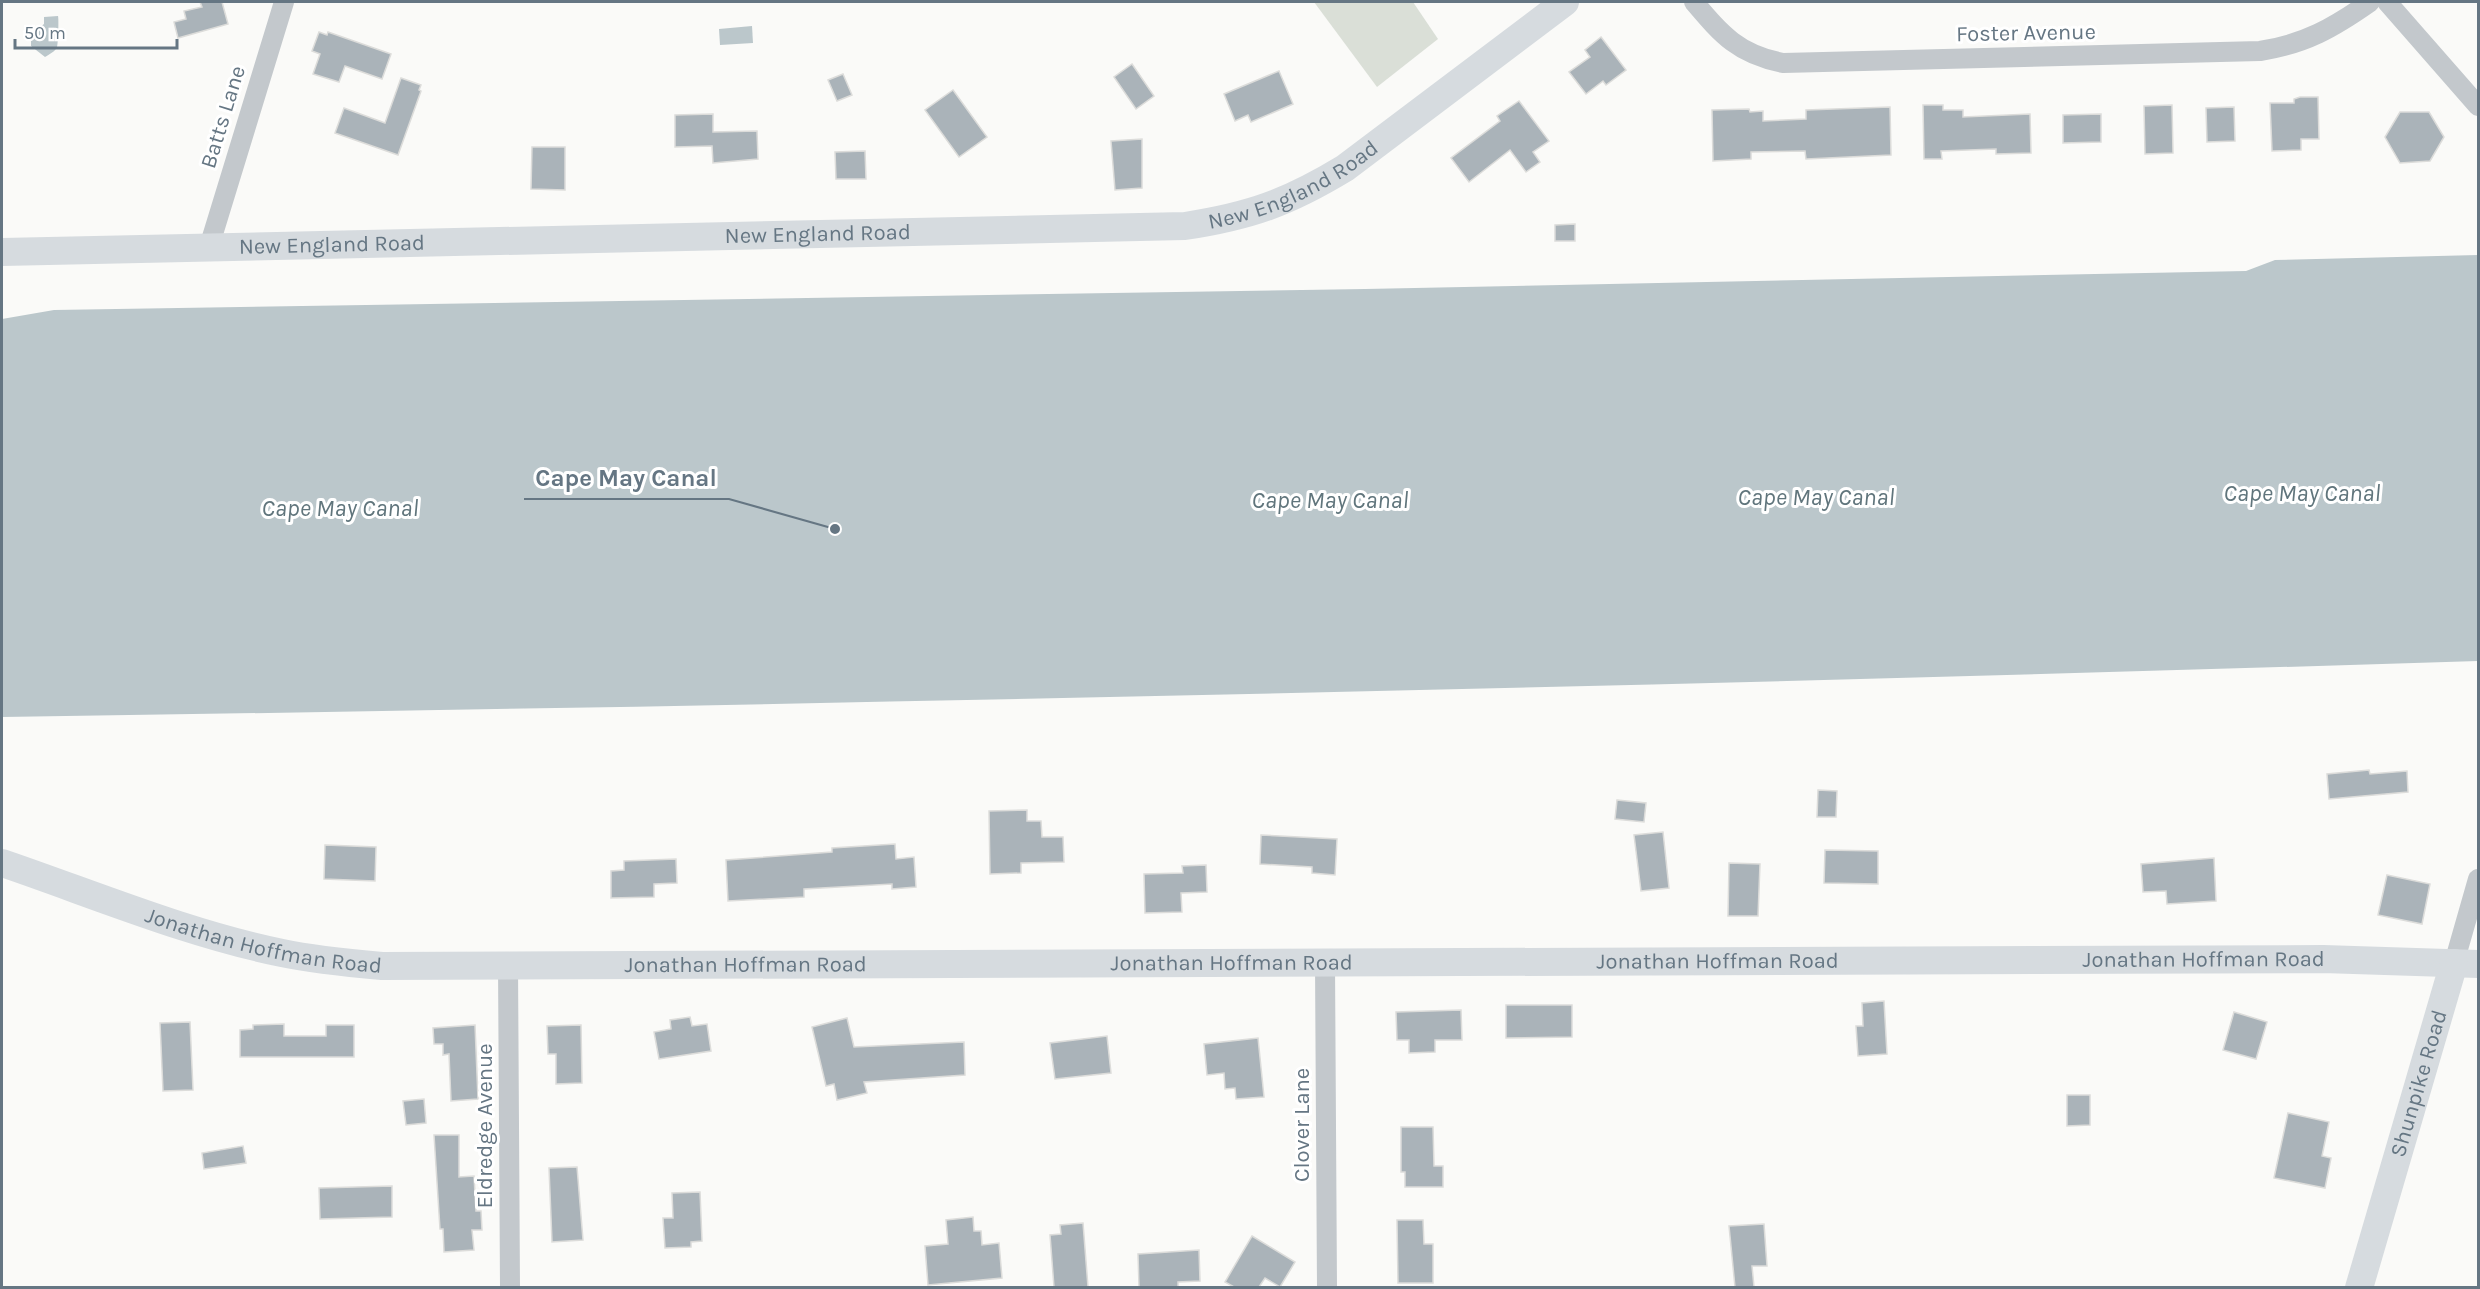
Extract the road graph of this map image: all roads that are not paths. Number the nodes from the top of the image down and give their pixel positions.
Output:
1 (284, 2) edge
2 (1565, 2) edge
3 (1694, 2) edge
4 (2370, 2) edge
5 (2387, 2) edge
6 (2478, 106) edge
7 (209, 247) junction
8 (2, 252) edge
9 (2, 863) edge
10 (2478, 879) edge
11 (1325, 963) junction
12 (2466, 963) edge
13 (508, 964) junction
14 (510, 1287) edge
15 (1327, 1287) edge
16 (2359, 1287) edge

1 - 7 street, Batts Lane
2 - 7 street, New England Road
3 - 4 street, Foster Avenue
5 - 6 street
7 - 8 street, New England Road
9 - 13 street, Jonathan Hoffman Road
10 - 12 street, Shunpike Road
11 - 12 street, Jonathan Hoffman Road
11 - 13 street, Jonathan Hoffman Road
11 - 15 street, Clover Lane
12 - 16 street, Shunpike Road
13 - 14 street, Eldredge Avenue

